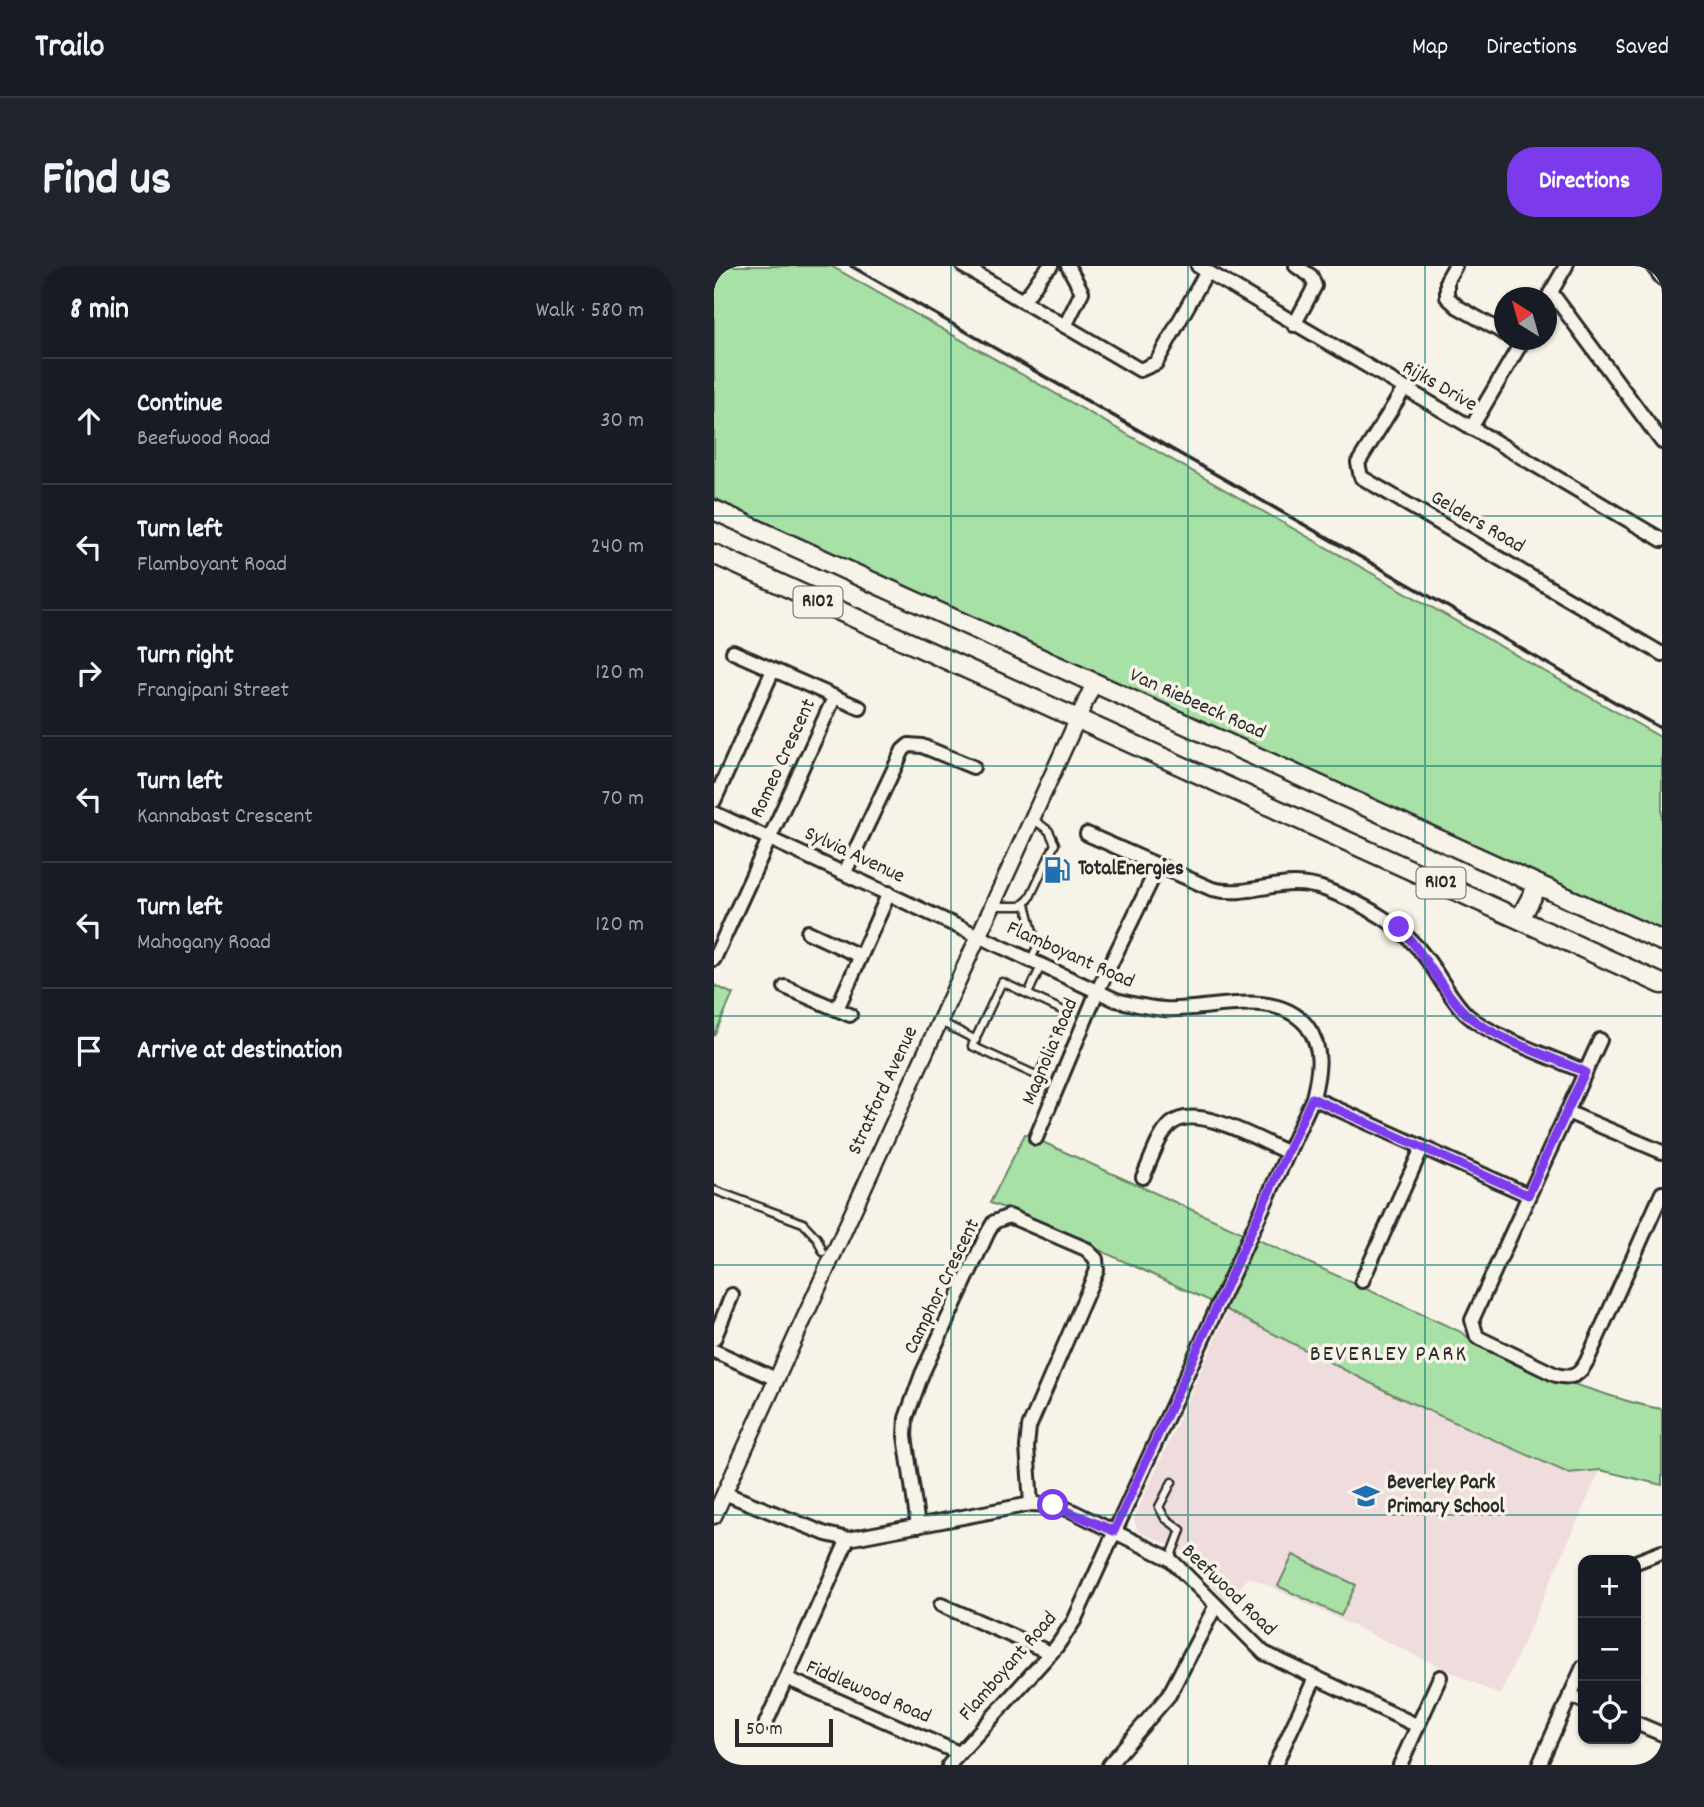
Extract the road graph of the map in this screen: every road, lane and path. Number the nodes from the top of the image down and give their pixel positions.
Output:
1 (963, 266) edge
2 (1051, 266) edge
3 (1068, 266) edge
4 (1296, 266) edge
5 (1455, 266) edge
6 (1566, 266) edge
7 (1653, 266) edge
8 (1202, 270) edge
9 (1662, 278) edge
10 (1554, 287) edge
11 (1021, 300) junction
12 (1557, 305) edge
13 (1294, 325) junction
14 (1065, 326) junction
15 (1494, 327) edge
16 (1514, 350) edge
17 (1404, 389) junction
18 (1471, 428) junction
19 (1662, 442) edge
20 (714, 510) edge
21 (1662, 540) edge
22 (714, 554) edge
23 (733, 652) dead end
24 (1662, 654) edge
25 (773, 670) junction
26 (1094, 683) junction
27 (834, 698) junction
28 (860, 708) dead end
29 (1077, 718) junction
30 (973, 767) dead end
31 (714, 801) edge
32 (714, 813) edge
33 (1031, 818) junction
34 (1087, 834) dead end
35 (768, 838) junction
36 (1158, 867) junction
37 (845, 872) junction
38 (1538, 885) junction
39 (889, 893) junction
40 (1026, 904) junction
41 (992, 906) junction
42 (1520, 919) junction
43 (808, 932) dead end
44 (978, 936) junction
45 (1662, 941) edge
46 (860, 956) junction
47 (714, 959) edge
48 (1036, 963) junction
49 (1662, 984) edge
50 (785, 987) dead end
51 (1097, 992) junction
52 (1028, 994) junction
53 (836, 1009) junction
54 (850, 1015) dead end
55 (939, 1021) junction
56 (976, 1040) junction
57 (1600, 1040) dead end
58 (1585, 1072) junction
59 (1312, 1098) junction
60 (1567, 1112) junction
61 (1036, 1138) dead end
62 (1422, 1148) junction
63 (1662, 1152) edge
64 (1287, 1153) junction
65 (1143, 1177) dead end
66 (714, 1190) edge
67 (1662, 1193) edge
68 (1528, 1195) junction
69 (823, 1252) dead end
70 (1362, 1281) dead end
71 (733, 1295) dead end
72 (714, 1339) edge
73 (714, 1351) edge
74 (776, 1378) junction
75 (1172, 1482) dead end
76 (724, 1493) junction
77 (1031, 1504) junction
78 (714, 1516) edge
79 (918, 1526) junction
80 (1114, 1531) junction
81 (848, 1539) junction
82 (1662, 1552) edge
83 (1170, 1559) junction
84 (1641, 1560) edge
85 (941, 1605) dead end
86 (1216, 1605) junction
87 (1051, 1653) junction
88 (1440, 1676) dead end
89 (786, 1678) junction
90 (1315, 1678) junction
91 (1578, 1678) edge
92 (1570, 1695) junction
93 (1578, 1699) edge
94 (766, 1723) dead end
95 (1641, 1725) edge
96 (1418, 1726) junction
97 (1662, 1734) edge
98 (959, 1753) junction
99 (949, 1765) edge
100 (1109, 1765) edge
101 (1275, 1765) edge
102 (1401, 1765) edge
103 (1539, 1765) edge

1 - 11 street
2 - 11 street
3 - 14 street
4 - 13 street
5 - 15 street
6 - 10 street
7 - 9 street
8 - 13 street, Rijks Drive
8 - 14 street
11 - 14 street
12 - 19 street
13 - 17 street, Rijks Drive
16 - 18 street
17 - 18 street, Rijks Drive
17 - 24 street, Gelders Road
18 - 21 street, Rijks Drive
20 - 26 main road, Van Riebeeck Road / R102
22 - 29 main road, R102
23 - 25 street, Romeo Crescent
25 - 27 street, Romeo Crescent
25 - 31 street
26 - 29 street, Stratford Avenue
26 - 38 main road, Van Riebeeck Road / R102
27 - 28 street, Romeo Crescent
27 - 35 street, Romeo Crescent
29 - 33 street, Stratford Avenue
29 - 42 main road, R102
30 - 37 street
32 - 35 street, Sylvia Avenue
33 - 40 lane
33 - 41 street, Stratford Avenue
34 - 36 street
35 - 37 street, Sylvia Avenue
35 - 47 street, Romeo Crescent
36 - 51 street, Magnolia Road
36 - 58 street
37 - 39 street, Sylvia Avenue
38 - 42 main road
38 - 45 main road, Van Riebeeck Road / R102
39 - 44 street, Sylvia Avenue
39 - 46 street
40 - 41 lane
40 - 48 lane
41 - 44 street, Stratford Avenue
42 - 49 main road, R102
43 - 46 street
44 - 48 street, Flamboyant Road
44 - 55 street, Stratford Avenue
46 - 53 street
48 - 51 street, Flamboyant Road
48 - 52 lane
50 - 53 street
51 - 59 street, Flamboyant Road
51 - 61 street, Magnolia Road
52 - 56 lane
52 - 56 lane
53 - 54 street
55 - 56 lane
55 - 74 street, Stratford Avenue
57 - 58 street
58 - 60 street
59 - 62 street
59 - 64 street, Flamboyant Road
60 - 63 street
60 - 68 street
62 - 68 street
62 - 70 street
64 - 65 street
64 - 80 street, Flamboyant Road
66 - 69 lane
67 - 68 street
71 - 72 street
73 - 74 street
74 - 76 street, Stratford Avenue
75 - 83 lane
76 - 78 street, Stratford Avenue
76 - 81 street, Beefwood Road
77 - 79 street, Beefwood Road
77 - 79 street, Camphor Crescent
77 - 80 street, Beefwood Road
79 - 81 street, Beefwood Road
80 - 83 street, Beefwood Road
80 - 87 street, Flamboyant Road
81 - 89 street, Fiddlewood Road
82 - 84 street
83 - 86 street, Beefwood Road
85 - 87 street
86 - 90 street, Beefwood Road
86 - 100 street
87 - 98 street, Flamboyant Road
88 - 96 street
89 - 94 street
89 - 98 street, Fiddlewood Road
90 - 96 street, Beefwood Road
90 - 101 street
91 - 92 street
92 - 93 street
92 - 103 street
95 - 97 street
96 - 102 street
98 - 99 street, Flamboyant Road

